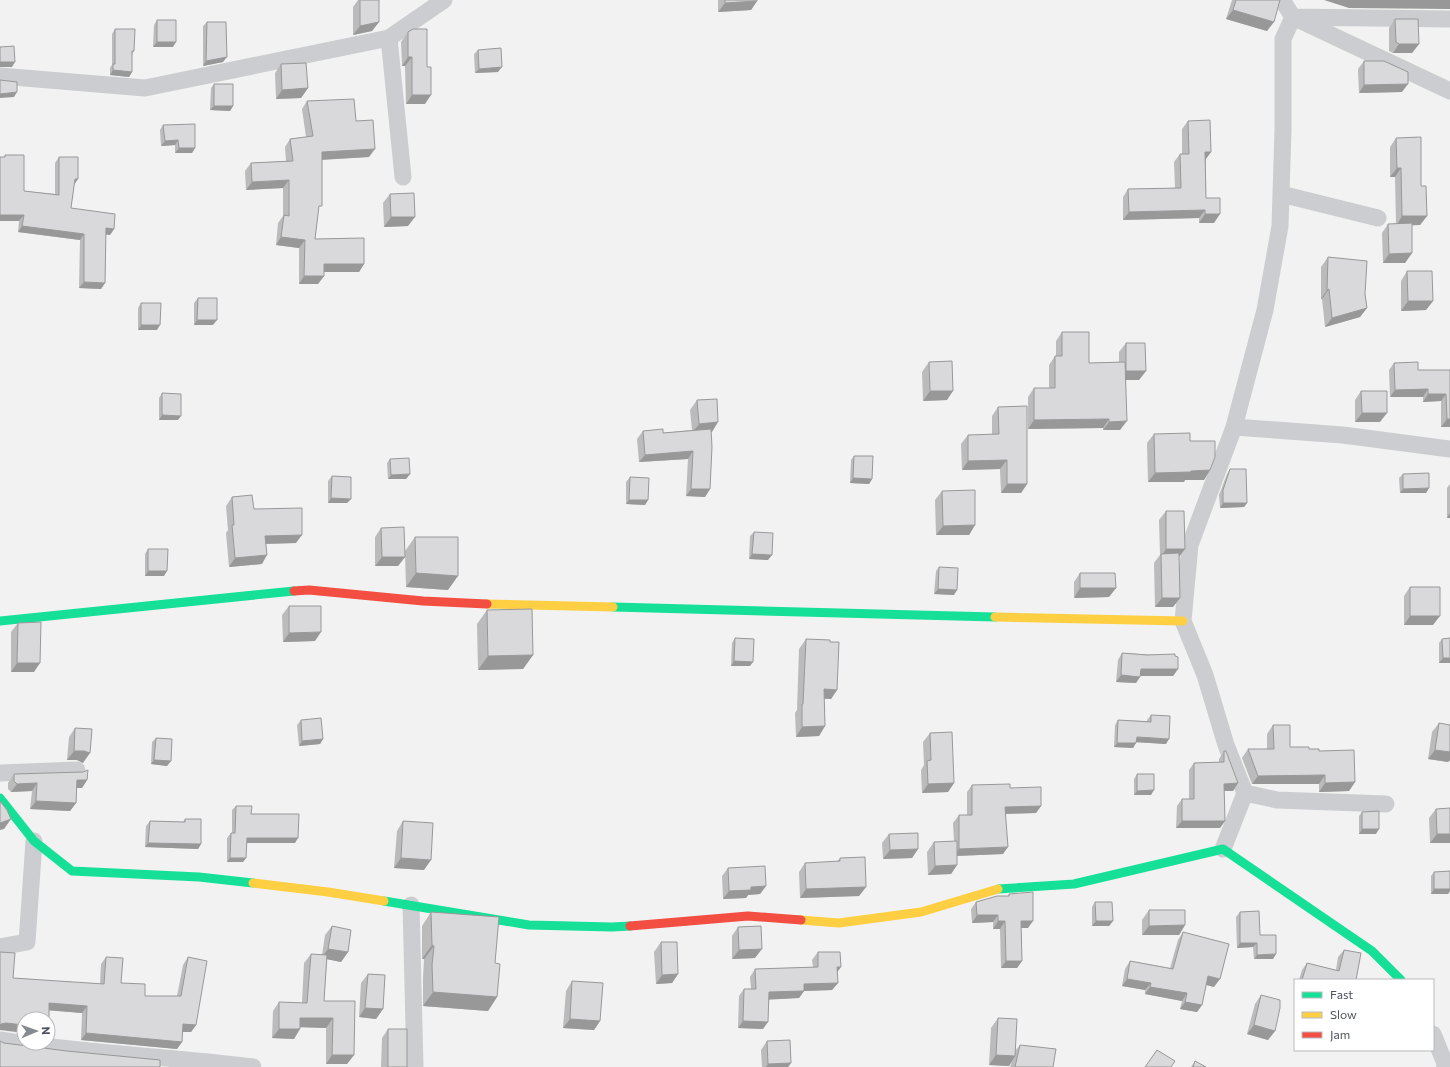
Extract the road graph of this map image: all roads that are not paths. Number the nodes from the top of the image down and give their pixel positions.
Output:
1 (444, 0) edge
2 (1282, 0) edge
3 (1293, 16) junction
4 (1450, 19) edge
5 (389, 38) junction
6 (0, 76) edge
7 (1450, 91) edge
8 (403, 177) dead end
9 (1281, 194) junction
10 (1378, 218) dead end
11 (1234, 427) junction
12 (1450, 449) edge
13 (0, 621) edge
14 (1183, 621) junction
15 (77, 770) dead end
16 (0, 773) edge
17 (1244, 793) junction
18 (0, 798) edge
19 (1386, 804) dead end
20 (34, 841) junction
21 (1223, 849) junction
22 (411, 905) junction
23 (0, 947) edge
24 (1400, 979) edge
25 (1434, 1037) edge
26 (0, 1040) edge
27 (253, 1067) edge
28 (415, 1067) edge
29 (1445, 1067) edge

1 - 5 street
2 - 3 street
3 - 4 street
3 - 7 street
3 - 9 street
5 - 6 street
5 - 8 street
9 - 10 street
9 - 11 street
11 - 12 street
11 - 14 street
13 - 14 street
14 - 17 street
15 - 16 street
17 - 19 street
17 - 21 street
18 - 20 street
20 - 22 street
20 - 23 street
21 - 22 street
21 - 24 street
22 - 28 street
25 - 29 street
26 - 27 street

